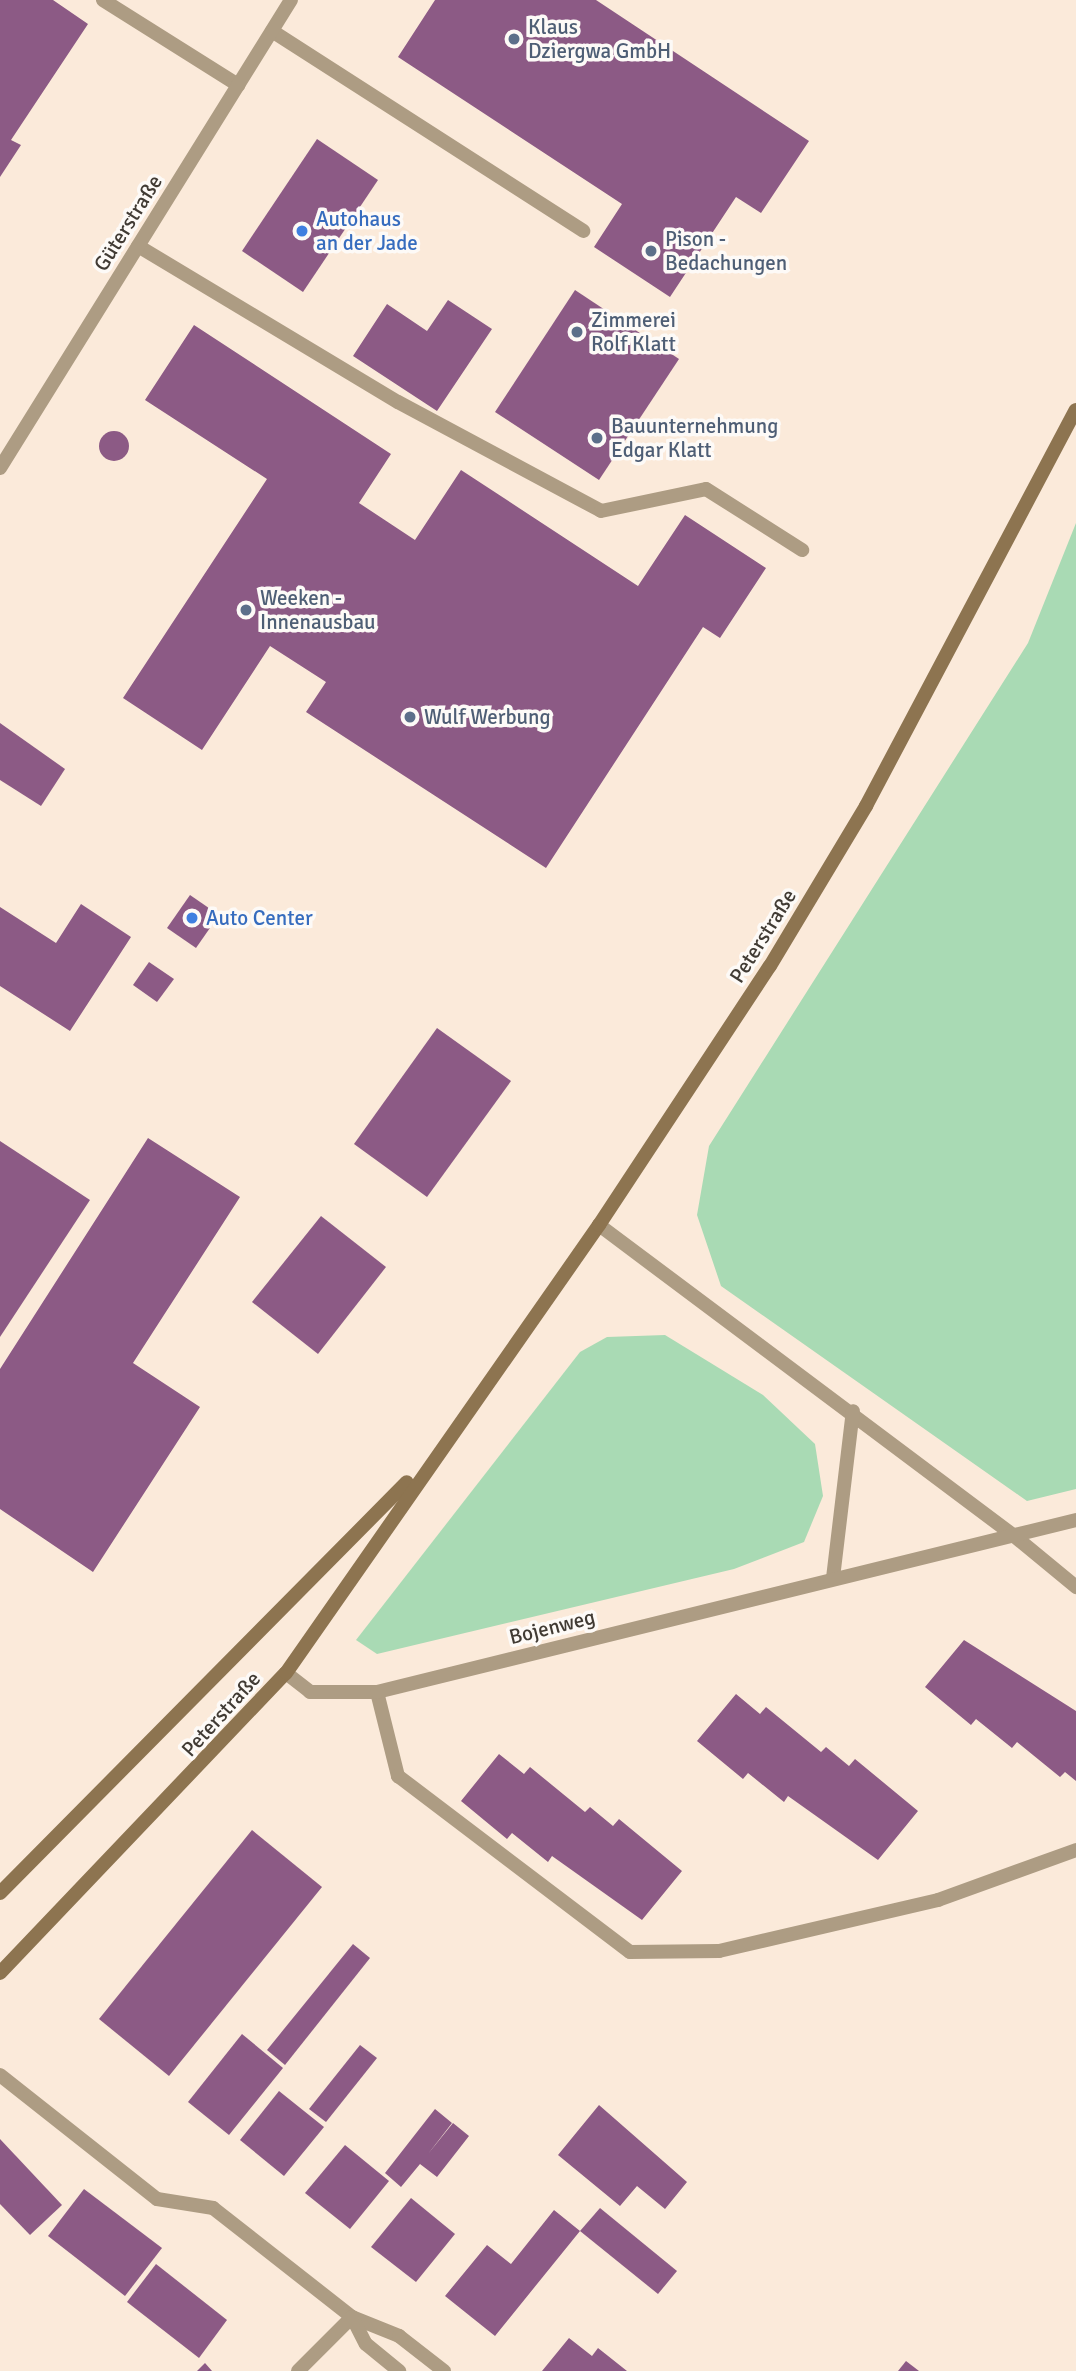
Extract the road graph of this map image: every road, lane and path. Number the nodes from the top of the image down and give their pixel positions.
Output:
1 (103, 0) edge
2 (291, 0) edge
3 (272, 31) junction
4 (238, 85) junction
5 (583, 231) dead end
6 (138, 246) junction
7 (1076, 410) edge
8 (0, 468) edge
9 (802, 550) dead end
10 (599, 1225) junction
11 (853, 1412) junction
12 (434, 1453) junction
13 (1076, 1520) edge
14 (1013, 1535) junction
15 (833, 1578) junction
16 (1076, 1587) edge
17 (286, 1673) junction
18 (377, 1692) junction
19 (1076, 1850) edge
20 (0, 1892) edge
21 (0, 1973) edge
22 (0, 2075) edge
23 (352, 2317) junction
24 (298, 2371) edge
25 (399, 2371) edge
26 (444, 2371) edge

1 - 4 street
2 - 3 street, Güterstraße
3 - 4 street, Güterstraße
3 - 5 street
4 - 6 street, Güterstraße
6 - 8 street, Güterstraße
6 - 9 street
7 - 10 main road, Peterstraße
10 - 11 street
10 - 12 main road, Peterstraße
11 - 14 street
11 - 15 street
12 - 17 main road, Peterstraße
12 - 20 main road, Peterstraße
13 - 14 street, Bojenweg
14 - 15 street, Bojenweg
14 - 16 street
15 - 18 street, Bojenweg
17 - 18 street, Bojenweg
17 - 21 main road, Peterstraße
18 - 19 street
22 - 23 street
23 - 24 street
23 - 25 street
23 - 26 street

